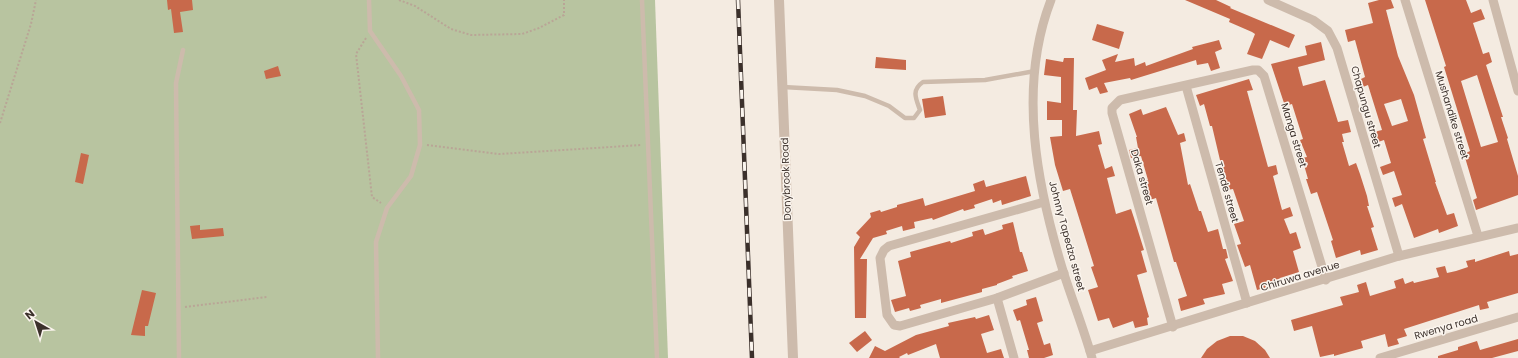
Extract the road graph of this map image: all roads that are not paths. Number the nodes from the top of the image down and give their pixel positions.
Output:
1 (369, 0) edge
2 (642, 0) edge
3 (779, 0) edge
4 (1051, 0) edge
5 (1268, 0) edge
6 (1405, 0) edge
7 (1493, 0) edge
8 (183, 50) dead end
9 (1035, 71) junction
10 (1186, 86) junction
11 (782, 87) junction
12 (1518, 91) edge
13 (1044, 202) junction
14 (1518, 228) edge
15 (1478, 236) junction
16 (1399, 256) junction
17 (1064, 274) junction
18 (1326, 280) junction
19 (997, 298) junction
20 (1247, 303) junction
21 (1518, 317) edge
22 (1173, 327) junction
23 (1091, 354) edge
24 (179, 358) edge
25 (378, 358) edge
26 (657, 358) edge
27 (793, 358) edge
28 (1014, 358) edge
29 (1380, 358) edge

1 - 25 lane
2 - 26 lane
3 - 11 street, Donybrook Road
4 - 9 street, Johnny Tapedza street
5 - 16 street, Chapungu street
6 - 15 street, Mushandike street
7 - 12 street
8 - 24 lane
9 - 11 lane
9 - 13 street, Johnny Tapedza street
10 - 18 street, Manga street
10 - 20 street, Tende street
10 - 22 street, Daka street
11 - 27 street, Donybrook Road
13 - 17 street, Johnny Tapedza street
13 - 19 street
14 - 15 street, Chiruwa avenue
15 - 16 street, Chiruwa avenue
16 - 18 street, Chiruwa avenue
17 - 19 street
17 - 23 street, Johnny Tapedza street
18 - 20 street, Chiruwa avenue
19 - 28 street
20 - 22 street, Chiruwa avenue
21 - 29 street, Rwenya road
22 - 23 street, Chiruwa avenue

